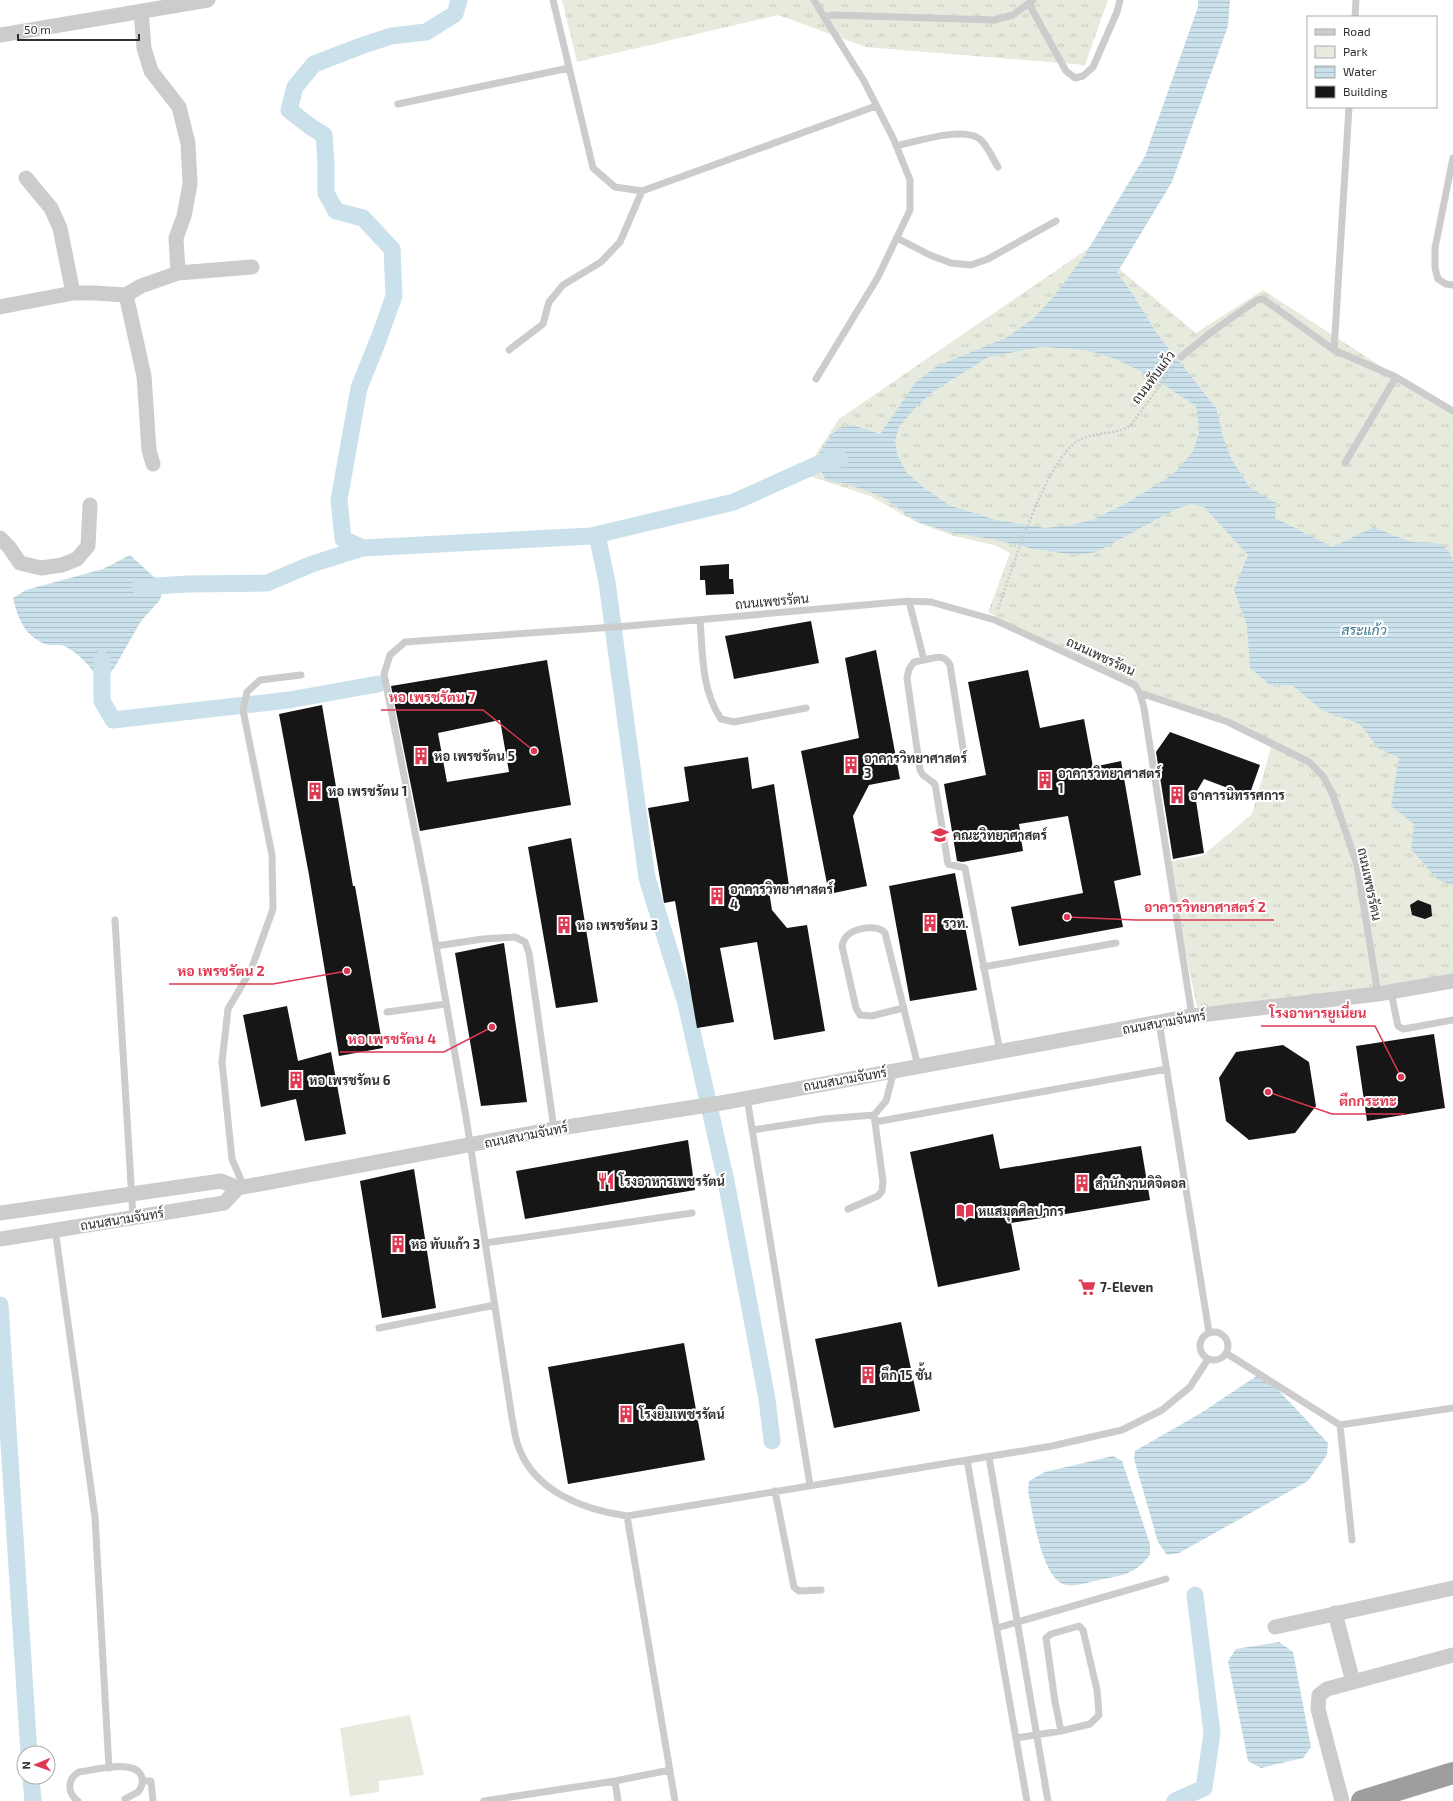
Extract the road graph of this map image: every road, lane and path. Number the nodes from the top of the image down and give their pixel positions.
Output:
1 (208, 0) edge
2 (553, 0) edge
3 (814, 0) edge
4 (1120, 0) edge
5 (1356, 0) edge
6 (1031, 2) edge
7 (141, 11) junction
8 (1355, 16) edge
9 (824, 17) junction
10 (0, 35) edge
11 (569, 68) junction
12 (398, 104) dead end
13 (876, 106) junction
14 (1349, 108) edge
15 (896, 146) junction
16 (1453, 158) edge
17 (998, 167) dead end
18 (26, 178) dead end
19 (642, 191) junction
20 (1056, 221) dead end
21 (897, 238) junction
22 (252, 267) dead end
23 (178, 273) junction
24 (1453, 285) edge
25 (73, 293) junction
26 (126, 295) junction
27 (0, 307) edge
28 (509, 350) dead end
29 (1334, 350) junction
30 (1181, 357) joint
31 (1396, 377) junction
32 (816, 379) dead end
33 (1453, 411) edge
34 (1345, 463) dead end
35 (153, 464) dead end
36 (90, 505) dead end
37 (0, 538) edge
38 (909, 601) junction
39 (700, 620) junction
40 (994, 620) junction
41 (924, 660) junction
42 (301, 675) dead end
43 (1140, 693) junction
44 (806, 708) dead end
45 (965, 761) dead end
46 (114, 920) dead end
47 (1116, 943) dead end
48 (436, 946) junction
49 (982, 967) junction
50 (1453, 981) edge
51 (1385, 993) junction
52 (446, 1004) junction
53 (903, 1008) junction
54 (387, 1012) dead end
55 (1192, 1016) junction
56 (1453, 1020) edge
57 (1158, 1022) junction
58 (1000, 1052) junction
59 (918, 1066) junction
60 (1167, 1069) junction
61 (894, 1071) junction
62 (747, 1098) junction
63 (874, 1115) junction
64 (875, 1122) junction
65 (554, 1129) junction
66 (752, 1130) junction
67 (471, 1146) junction
68 (241, 1188) junction
69 (132, 1194) junction
70 (848, 1209) dead end
71 (0, 1213) edge
72 (692, 1213) dead end
73 (133, 1217) junction
74 (55, 1229) junction
75 (0, 1239) edge
76 (486, 1243) junction
77 (495, 1305) junction
78 (379, 1328) dead end
79 (1209, 1332) junction
80 (1226, 1353) junction
81 (1208, 1359) junction
82 (1453, 1408) edge
83 (1340, 1425) junction
84 (989, 1456) junction
85 (967, 1460) junction
86 (810, 1485) junction
87 (775, 1491) junction
88 (626, 1516) junction
89 (1352, 1540) dead end
90 (1166, 1579) dead end
91 (1453, 1588) edge
92 (821, 1590) dead end
93 (1335, 1614) junction
94 (1018, 1622) junction
95 (1275, 1627) dead end
96 (996, 1628) junction
97 (1453, 1655) edge
98 (1353, 1682) junction
99 (1061, 1731) junction
100 (1037, 1735) junction
101 (1016, 1738) junction
102 (109, 1768) junction
103 (670, 1770) junction
104 (1453, 1773) edge
105 (142, 1781) junction
106 (615, 1781) junction
107 (125, 1799) dead end
108 (78, 1801) edge
109 (154, 1801) edge
110 (484, 1801) edge
111 (618, 1801) edge
112 (675, 1801) edge
113 (1027, 1801) edge
114 (1048, 1801) edge
115 (1342, 1801) edge
116 (1362, 1801) edge

1 - 7 street
2 - 11 lane
3 - 9 lane
4 - 6 lane
5 - 8 lane
6 - 9 lane
7 - 10 street
7 - 23 street
9 - 13 lane
11 - 12 lane
11 - 19 lane
13 - 15 lane
13 - 19 lane
14 - 29 lane
15 - 17 lane
15 - 21 lane
16 - 24 lane
18 - 25 street
19 - 28 lane
20 - 21 lane
21 - 32 lane
22 - 23 street
23 - 26 street
25 - 26 street
25 - 27 street
26 - 35 street
29 - 30 lane, ถนนทับแก้ว
29 - 31 lane, ถนนทับแก้ว
30 - 40 path, ถนนทับแก้ว
31 - 33 lane, ถนนทับแก้ว
31 - 34 lane
36 - 37 street
38 - 39 lane, ถนนเพชรรัตน
38 - 40 lane, ถนนเพชรรัตน
38 - 41 lane
39 - 44 lane
39 - 48 lane, ถนนเพชรรัตน
40 - 43 lane, ถนนเพชรรัตน
41 - 45 lane
41 - 49 lane
42 - 68 lane
43 - 51 lane, ถนนเพชรรัตน
43 - 55 lane
46 - 69 lane
47 - 49 lane
48 - 52 lane, ถนนเพชรรัตน
48 - 65 lane
49 - 58 lane
50 - 51 street, ถนนสนามจันทร์
51 - 55 street, ถนนสนามจันทร์
51 - 56 lane, ถนนเพชรรัตน
52 - 54 lane
52 - 67 lane, ถนนเพชรรัตน
53 - 53 lane
53 - 59 lane
55 - 57 street, ถนนสนามจันทร์
57 - 58 street, ถนนสนามจันทร์
57 - 60 lane
58 - 59 street, ถนนสนามจันทร์
59 - 61 street, ถนนสนามจันทร์
60 - 64 lane
60 - 79 lane
61 - 62 street, ถนนสนามจันทร์
61 - 63 lane
62 - 65 street, ถนนสนามจันทร์
62 - 66 lane
63 - 64 lane
63 - 66 lane
64 - 70 lane
65 - 67 street, ถนนสนามจันทร์
66 - 86 lane
67 - 68 street, ถนนสนามจันทร์
67 - 76 lane, ถนนเพชรรัตน
68 - 69 street, ถนนสนามจันทร์
68 - 73 street, ถนนสนามจันทร์
69 - 71 street, ถนนสนามจันทร์
69 - 73 lane
72 - 76 lane
73 - 74 street, ถนนสนามจันทร์
74 - 75 street, ถนนสนามจันทร์
74 - 102 lane
76 - 77 lane, ถนนเพชรรัตน
77 - 78 lane
77 - 88 lane, ถนนเพชรรัตน
79 - 80 lane
79 - 81 lane
80 - 81 lane
80 - 83 lane
81 - 84 lane, ถนนเพชรรัตน
82 - 83 lane
83 - 89 lane
84 - 85 lane, ถนนเพชรรัตน
84 - 94 lane
85 - 86 lane, ถนนเพชรรัตน
85 - 96 lane
86 - 87 lane, ถนนเพชรรัตน
87 - 88 lane, ถนนเพชรรัตน
87 - 92 lane
88 - 103 lane
90 - 94 lane
91 - 93 street
93 - 95 street
93 - 98 street
94 - 96 lane
94 - 100 lane
96 - 101 lane
97 - 98 street
98 - 115 street
99 - 99 lane
99 - 100 lane
100 - 101 lane
100 - 114 lane
101 - 113 lane
102 - 105 lane
102 - 108 lane
103 - 106 lane
103 - 112 lane
104 - 116 highway
105 - 107 lane
105 - 109 lane
106 - 110 lane
106 - 111 lane

